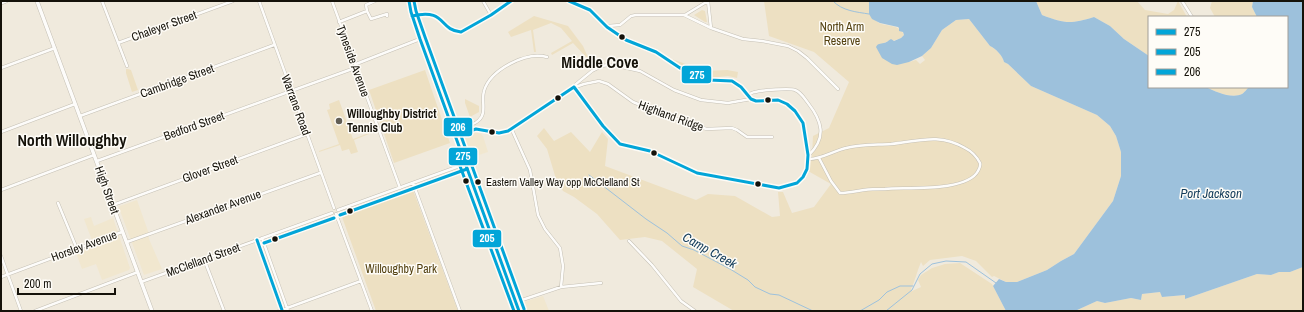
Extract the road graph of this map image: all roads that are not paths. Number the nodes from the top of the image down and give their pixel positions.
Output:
1 (6, 1) edge
2 (37, 1) edge
3 (102, 1) edge
4 (233, 1) edge
5 (259, 1) edge
6 (332, 1) edge
7 (375, 1) edge
8 (409, 1) edge
9 (483, 1) edge
10 (511, 1) edge
11 (569, 1) edge
12 (708, 1) edge
13 (1182, 1) edge
14 (1, 3) edge
15 (367, 11) junction
16 (491, 15) junction
17 (684, 15) junction
18 (387, 16) dead end
19 (412, 16) junction
20 (1191, 16) edge
21 (339, 22) junction
22 (607, 27) junction
23 (711, 28) junction
24 (420, 39) junction
25 (118, 43) junction
26 (274, 45) junction
27 (55, 48) junction
28 (547, 57) dead end
29 (127, 66) dead end
30 (356, 66) junction
31 (1, 68) edge
32 (574, 87) junction
33 (838, 89) dead end
34 (292, 91) junction
35 (747, 95) junction
36 (751, 99) junction
37 (75, 104) junction
38 (80, 116) junction
39 (453, 130) junction
40 (512, 130) junction
41 (1, 132) edge
42 (307, 134) junction
43 (455, 136) junction
44 (772, 137) dead end
45 (94, 155) junction
46 (808, 155) junction
47 (819, 158) junction
48 (808, 159) junction
49 (97, 161) junction
50 (465, 164) junction
51 (320, 173) junction
52 (413, 183) junction
53 (400, 188) junction
54 (1, 190) edge
55 (58, 203) dead end
56 (113, 205) junction
57 (334, 208) junction
58 (338, 210) junction
59 (332, 213) junction
60 (336, 214) junction
61 (122, 232) junction
62 (262, 238) junction
63 (126, 242) junction
64 (629, 242) dead end
65 (77, 249) junction
66 (1, 256) edge
67 (204, 259) junction
68 (138, 272) junction
69 (8, 275) junction
70 (1, 277) edge
71 (360, 281) junction
72 (141, 282) junction
73 (601, 283) dead end
74 (561, 287) junction
75 (516, 302) junction
76 (287, 310) edge
77 (21, 311) edge
78 (34, 311) edge
79 (152, 311) edge
80 (224, 311) edge
81 (279, 311) edge
82 (372, 311) edge
83 (460, 311) edge
84 (519, 311) edge
85 (694, 311) edge

1 - 14 street
2 - 27 street, High Street
3 - 25 street
4 - 25 street, Chaleyer Street
5 - 26 street, Warrane Road
6 - 21 street, Tyneside Avenue
7 - 15 street
8 - 19 main road
9 - 16 street
10 - 16 street
11 - 22 street
12 - 17 street
12 - 23 street
13 - 20 street
15 - 18 street
15 - 21 street
16 - 19 street
17 - 22 street
17 - 23 street
19 - 24 main road
21 - 30 street, Tyneside Avenue
22 - 35 street
23 - 33 street
24 - 30 street, Bedford Street
24 - 39 main road
25 - 29 street
26 - 34 street, Warrane Road
26 - 38 street, Cambridge Street
27 - 31 street
27 - 37 street, High Street
28 - 39 street
30 - 34 street, Bedford Street
30 - 53 street, Tyneside Avenue
32 - 36 street
32 - 40 street
32 - 44 street, Highland Ridge
32 - 48 street
34 - 42 street, Warrane Road
34 - 49 street, Bedford Street
35 - 36 street
35 - 46 street
36 - 46 street
37 - 38 street, High Street
37 - 41 street
38 - 45 street, High Street
39 - 43 main road
40 - 43 street
40 - 74 street
42 - 51 street, Warrane Road
42 - 56 street, Glover Street
43 - 50 main road
45 - 49 street, High Street
45 - 54 street
46 - 48 street
47 - 47 street
47 - 48 street
49 - 56 street, High Street
50 - 52 street
50 - 75 main road
51 - 57 street, Warrane Road
51 - 63 street, Alexander Avenue
52 - 53 street
52 - 83 street
53 - 58 street
55 - 65 street
56 - 61 street, High Street
57 - 58 street
57 - 59 street
58 - 60 street
59 - 60 street
59 - 62 street, McClelland Street
60 - 71 street
61 - 63 street, High Street
61 - 65 street, Horsley Avenue
62 - 67 street, McClelland Street
62 - 76 street
63 - 68 street, High Street
64 - 85 street
65 - 69 street, Horsley Avenue
66 - 69 street
67 - 72 street, McClelland Street
67 - 80 street
68 - 72 street, High Street
68 - 78 street
69 - 70 street, Horsley Avenue
69 - 77 street
71 - 76 street
71 - 82 street
72 - 79 street, High Street
73 - 74 street
74 - 75 street
75 - 84 main road
76 - 81 street

